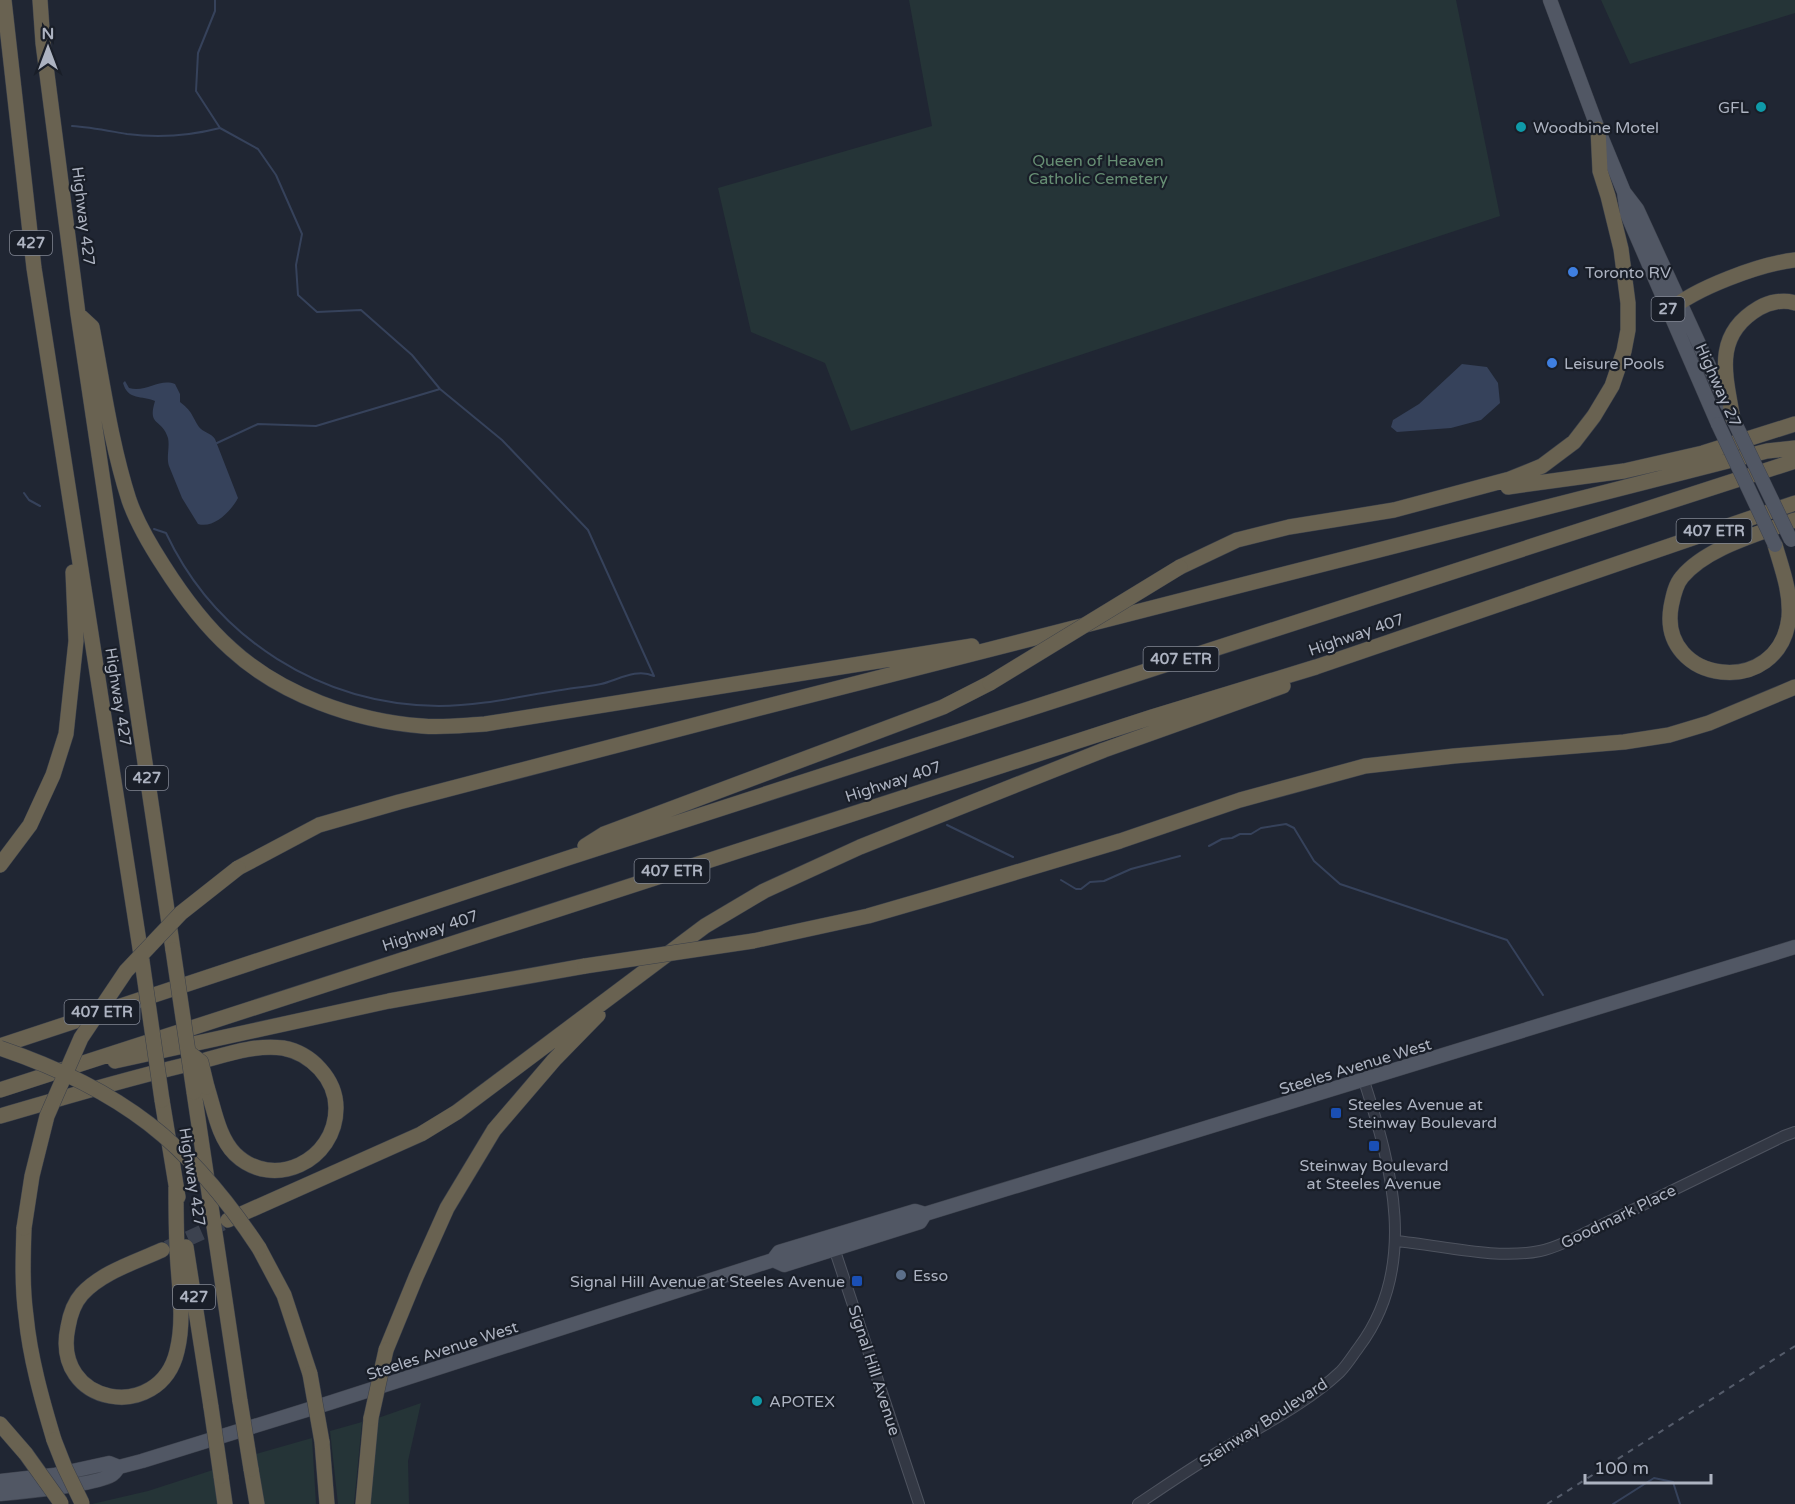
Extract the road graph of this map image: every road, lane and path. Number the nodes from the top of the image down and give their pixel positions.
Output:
1 (4, 0) edge
2 (40, 0) edge
3 (1550, 0) edge
4 (1598, 129) junction
5 (1795, 260) edge
6 (1795, 303) edge
7 (1674, 306) junction
8 (78, 314) junction
9 (1734, 418) junction
10 (1795, 424) edge
11 (1795, 448) edge
12 (1795, 461) edge
13 (68, 486) junction
14 (1466, 492) junction
15 (1795, 503) edge
16 (1795, 520) edge
17 (1793, 545) edge
18 (1775, 546) junction
19 (1795, 588) edge
20 (1017, 644) junction
21 (1317, 667) junction
22 (1795, 687) edge
23 (568, 858) junction
24 (0, 865) edge
25 (1795, 947) edge
26 (622, 987) junction
27 (0, 1047) edge
28 (30, 1080) junction
29 (1364, 1081) junction
30 (200, 1089) junction
31 (0, 1090) edge
32 (0, 1116) edge
33 (1795, 1132) edge
34 (176, 1187) junction
35 (228, 1221) tunnel mouth
36 (1395, 1241) junction
37 (833, 1243) junction
38 (162, 1250) tunnel mouth
39 (0, 1424) edge
40 (119, 1467) junction
41 (0, 1481) edge
42 (0, 1494) edge
43 (61, 1504) edge
44 (82, 1504) edge
45 (225, 1504) edge
46 (257, 1504) edge
47 (327, 1504) edge
48 (363, 1504) edge
49 (919, 1504) edge
50 (1138, 1504) edge

1 - 13 highway, Highway 427 / 427
2 - 8 highway, Highway 427 / 427
3 - 4 main road, Highway 27 / 27
4 - 7 main road, Highway 27 / 27
4 - 14 highway
5 - 7 highway
6 - 9 highway
7 - 9 main road, Highway 27 / 27
7 - 18 main road, Highway 27 / 27, bridge
8 - 20 highway
8 - 30 highway, Highway 427 / 427, bridge
9 - 17 main road, Highway 27 / 27, bridge
10 - 14 highway
11 - 20 highway
12 - 23 highway, Highway 407 / 407 ETR
13 - 24 highway
13 - 34 highway, Highway 427 / 427, bridge
14 - 23 highway, bridge
15 - 21 highway, Highway 407 / 407 ETR
16 - 18 highway
18 - 19 main road, Highway 27 / 27
20 - 44 highway, bridge
21 - 26 highway
21 - 28 highway, Highway 407 / 407 ETR
22 - 28 highway, bridge
23 - 27 highway, Highway 407 / 407 ETR
25 - 29 main road, Steeles Avenue West
26 - 35 highway
26 - 48 highway, bridge
27 - 47 highway, bridge
28 - 31 highway, Highway 407 / 407 ETR
29 - 36 street, Steinway Boulevard
29 - 37 main road, Steeles Avenue West
30 - 32 highway
30 - 46 highway, Highway 427 / 427, bridge
33 - 36 street, Goodmark Place
34 - 38 highway
34 - 45 highway, Highway 427 / 427, bridge
36 - 50 street, Steinway Boulevard
37 - 40 main road, Steeles Avenue West
37 - 49 street, Signal Hill Avenue
39 - 43 highway, bridge
40 - 41 main road, Steeles Avenue West
40 - 42 main road, Steeles Avenue West

